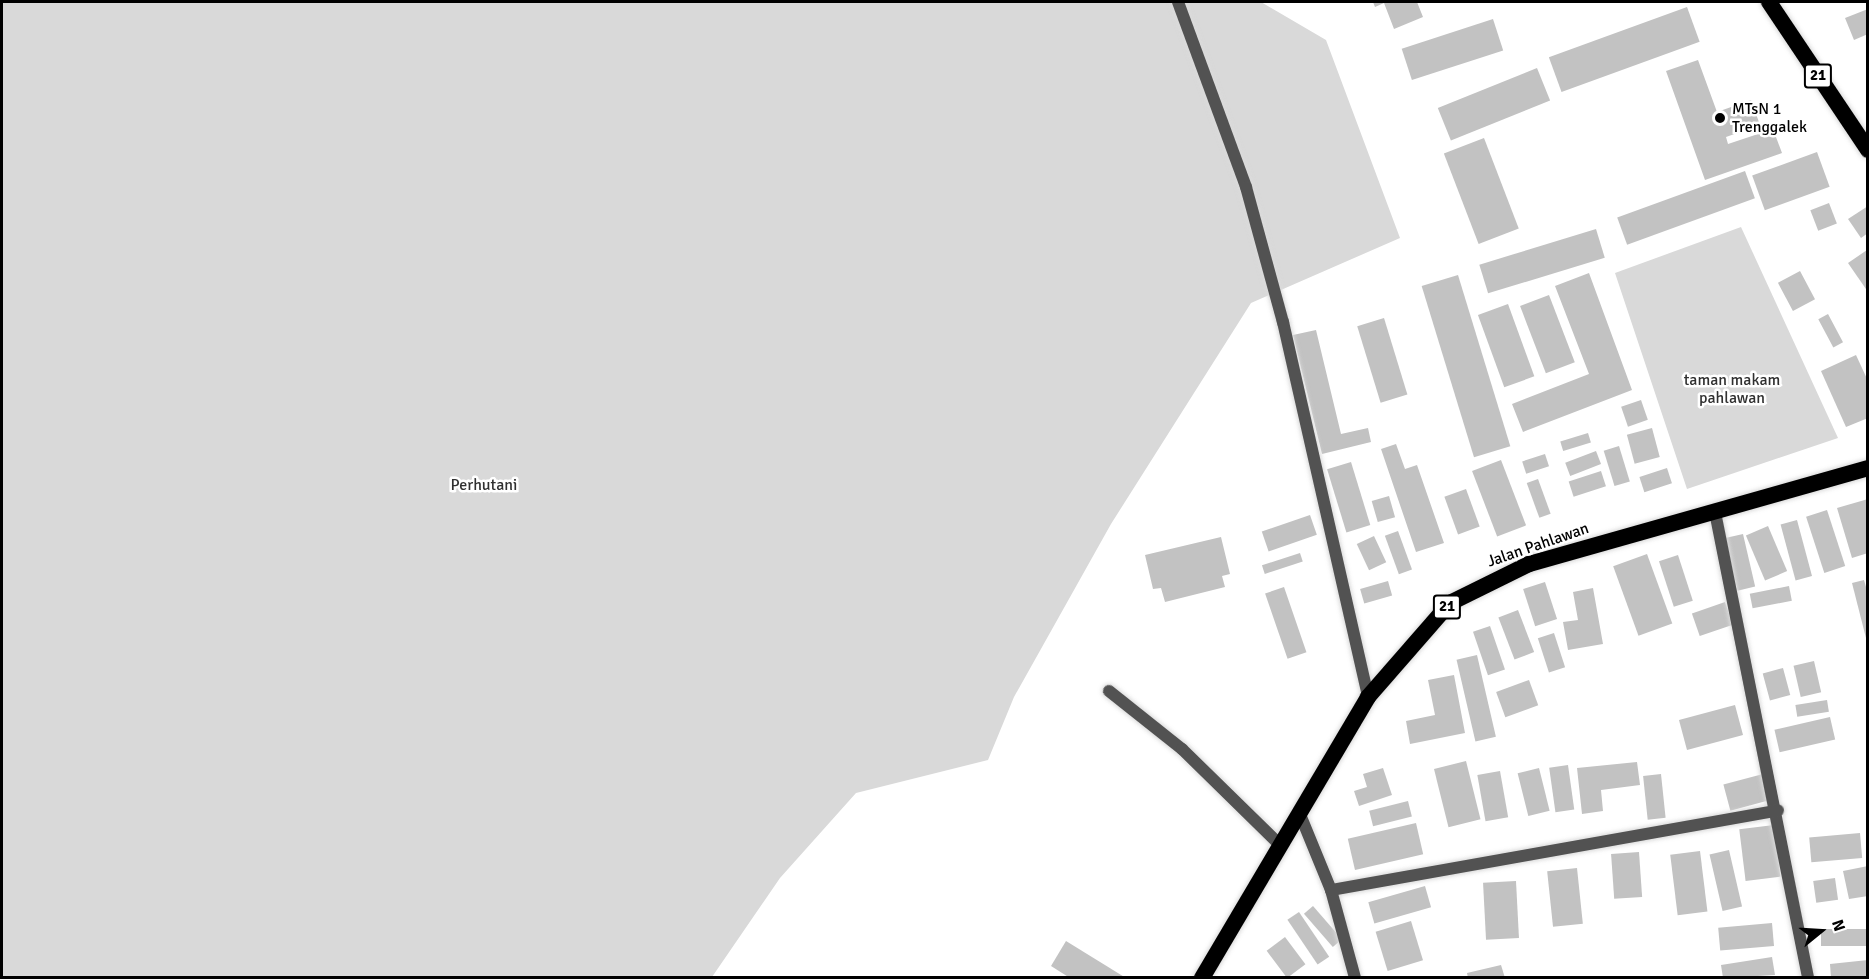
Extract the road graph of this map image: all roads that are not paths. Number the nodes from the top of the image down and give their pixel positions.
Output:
1 (1178, 2) edge
2 (1769, 2) edge
3 (1868, 150) edge
4 (1868, 468) edge
5 (1715, 512) junction
6 (1109, 691) dead end
7 (1368, 697) junction
8 (1778, 810) junction
9 (1299, 812) junction
10 (1280, 845) junction
11 (1331, 890) junction
12 (1202, 978) edge
13 (1355, 978) edge
14 (1808, 978) edge

1 - 7 street
2 - 3 highway, 21
4 - 5 highway, Jalan Pahlawan / 21
5 - 7 highway, Jalan Pahlawan / 21
5 - 8 street
6 - 10 street
7 - 9 highway, Jalan Pahlawan / 21
8 - 11 street
8 - 14 street
9 - 10 highway, Jalan Pahlawan / 21
9 - 11 street
10 - 12 highway, Jalan Pahlawan / 21
11 - 13 street

